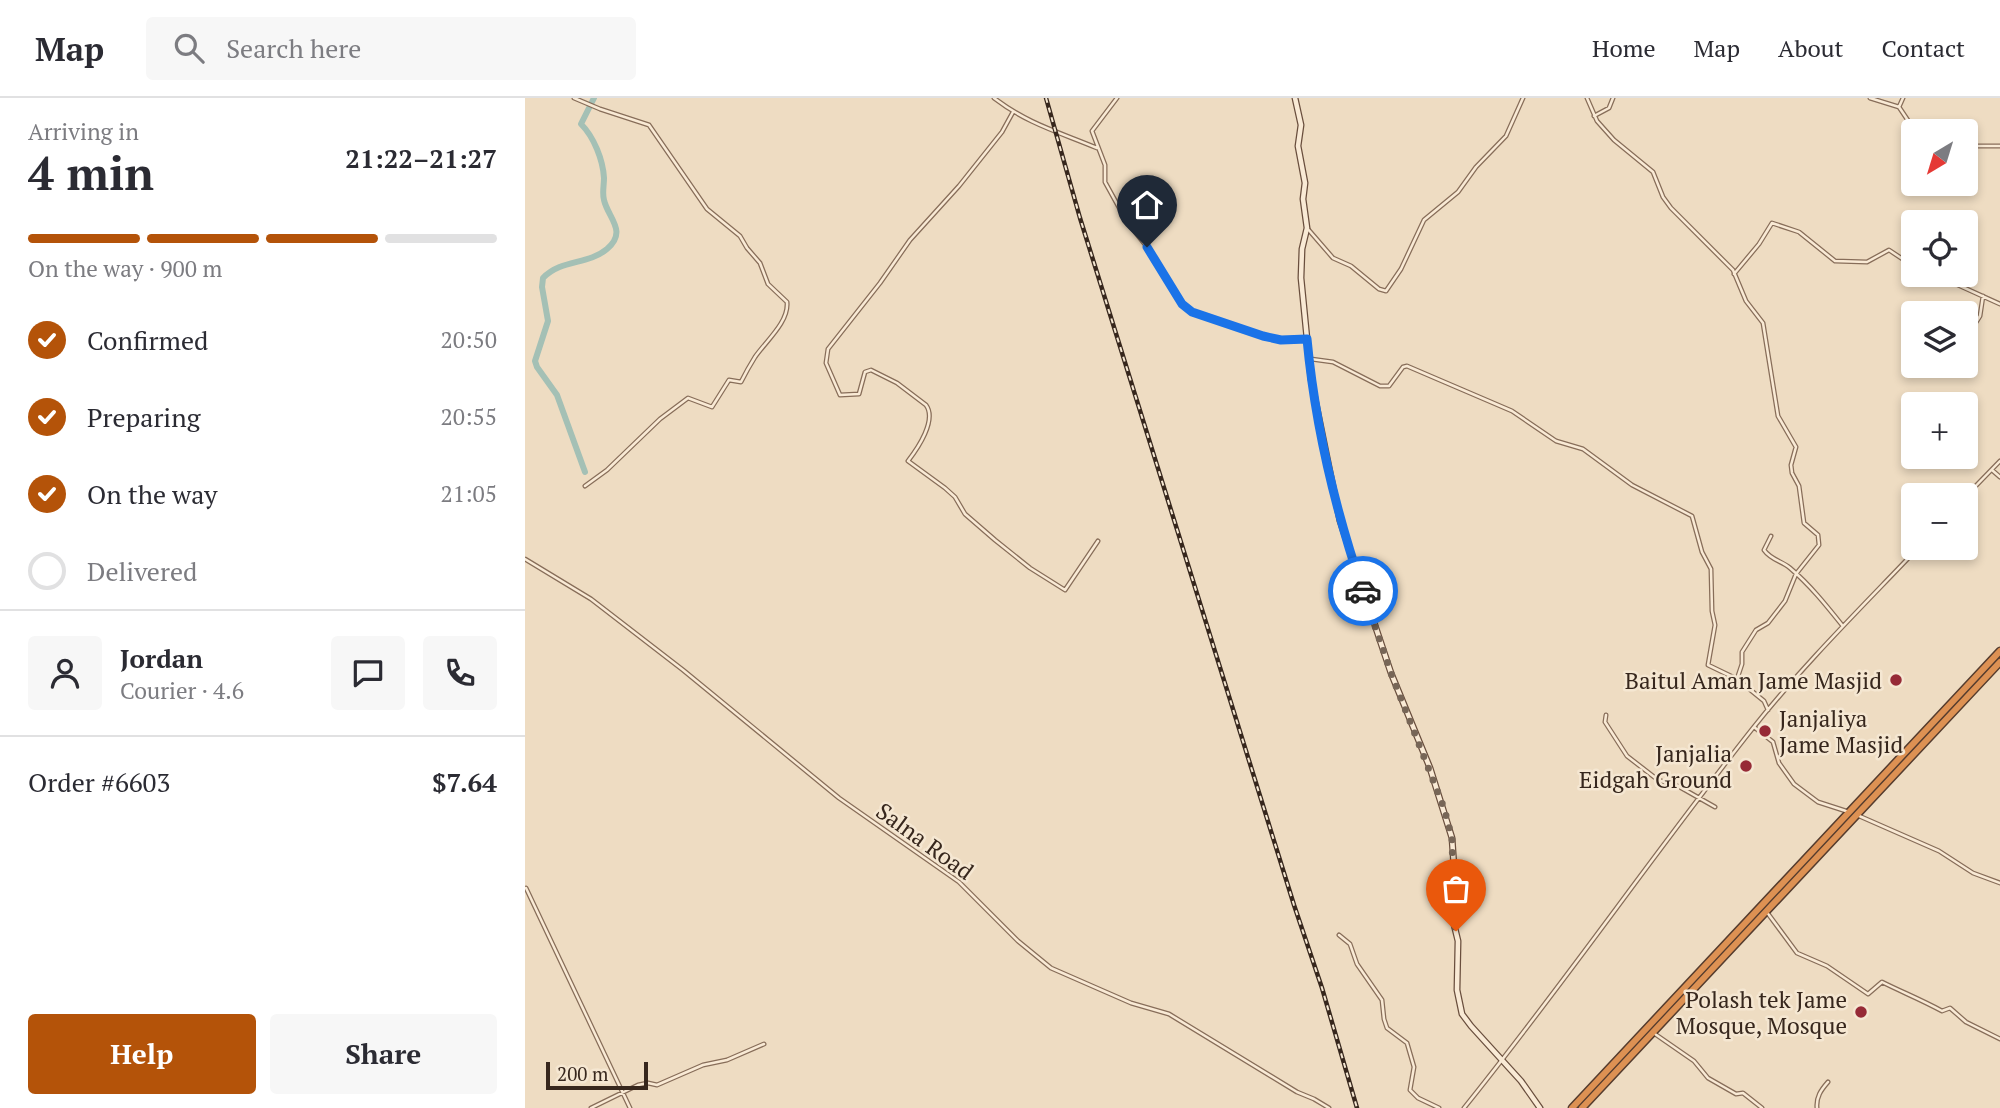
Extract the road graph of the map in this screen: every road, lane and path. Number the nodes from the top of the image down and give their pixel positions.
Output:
1 (574, 98) edge
2 (994, 98) edge
3 (1117, 98) edge
4 (1295, 98) edge
5 (1523, 98) edge
6 (1587, 98) edge
7 (1613, 98) edge
8 (1870, 98) edge
9 (1903, 98) edge
10 (1899, 107) junction
11 (1013, 113) junction
12 (1594, 116) junction
13 (1907, 119) edge
14 (1978, 146) edge
15 (2000, 146) edge
16 (1097, 148) junction
17 (1307, 228) junction
18 (1901, 258) edge
19 (1734, 274) junction
20 (1963, 287) edge
21 (1983, 296) junction
22 (2000, 304) edge
23 (1978, 319) edge
24 (1307, 339) junction
25 (1309, 358) junction
26 (2000, 461) edge
27 (1992, 469) junction
28 (2000, 477) edge
29 (1978, 484) edge
30 (585, 486) dead end
31 (1771, 536) dead end
32 (1098, 541) dead end
33 (525, 559) edge
34 (1907, 560) edge
35 (1796, 574) junction
36 (1843, 627) junction
37 (2000, 651) edge
38 (2000, 662) edge
39 (1737, 679) junction
40 (1768, 710) junction
41 (1606, 715) dead end
42 (1754, 727) junction
43 (1699, 798) junction
44 (1715, 807) dead end
45 (1849, 812) junction
46 (1857, 815) junction
47 (2000, 883) edge
48 (526, 888) edge
49 (1766, 911) junction
50 (1339, 934) dead end
51 (1653, 1032) junction
52 (2000, 1039) edge
53 (764, 1044) dead end
54 (1503, 1060) junction
55 (1828, 1083) dead end
56 (622, 1093) junction
57 (591, 1108) edge
58 (630, 1108) edge
59 (1329, 1108) edge
60 (1439, 1108) edge
61 (1464, 1108) edge
62 (1539, 1108) edge
63 (1572, 1108) edge
64 (1581, 1108) edge
65 (1762, 1108) edge
66 (1817, 1108) edge

1 - 30 street
2 - 11 street
3 - 16 street
4 - 17 main road
5 - 17 street
6 - 12 street
7 - 12 street
8 - 10 street
9 - 10 street
10 - 13 street
11 - 16 street
11 - 32 street
12 - 19 street
14 - 15 street
16 - 24 street
17 - 24 main road
18 - 19 street
19 - 35 street
20 - 21 street
21 - 22 street
21 - 23 street
24 - 25 main road
25 - 39 street
25 - 54 main road
26 - 27 street
27 - 28 street
27 - 29 street
31 - 35 street
33 - 59 street, Salna Road
34 - 36 street
35 - 36 street
35 - 39 street
36 - 40 street
37 - 45 highway
38 - 46 highway
39 - 40 street
40 - 42 street
41 - 43 street
42 - 43 street
42 - 45 street
43 - 44 street
43 - 54 street
45 - 63 highway
46 - 47 street
46 - 49 highway
48 - 56 street
49 - 51 highway
49 - 52 street
50 - 60 street
51 - 64 highway
51 - 65 street
53 - 56 street
54 - 61 street
54 - 62 main road
55 - 66 street
56 - 57 street
56 - 58 street

